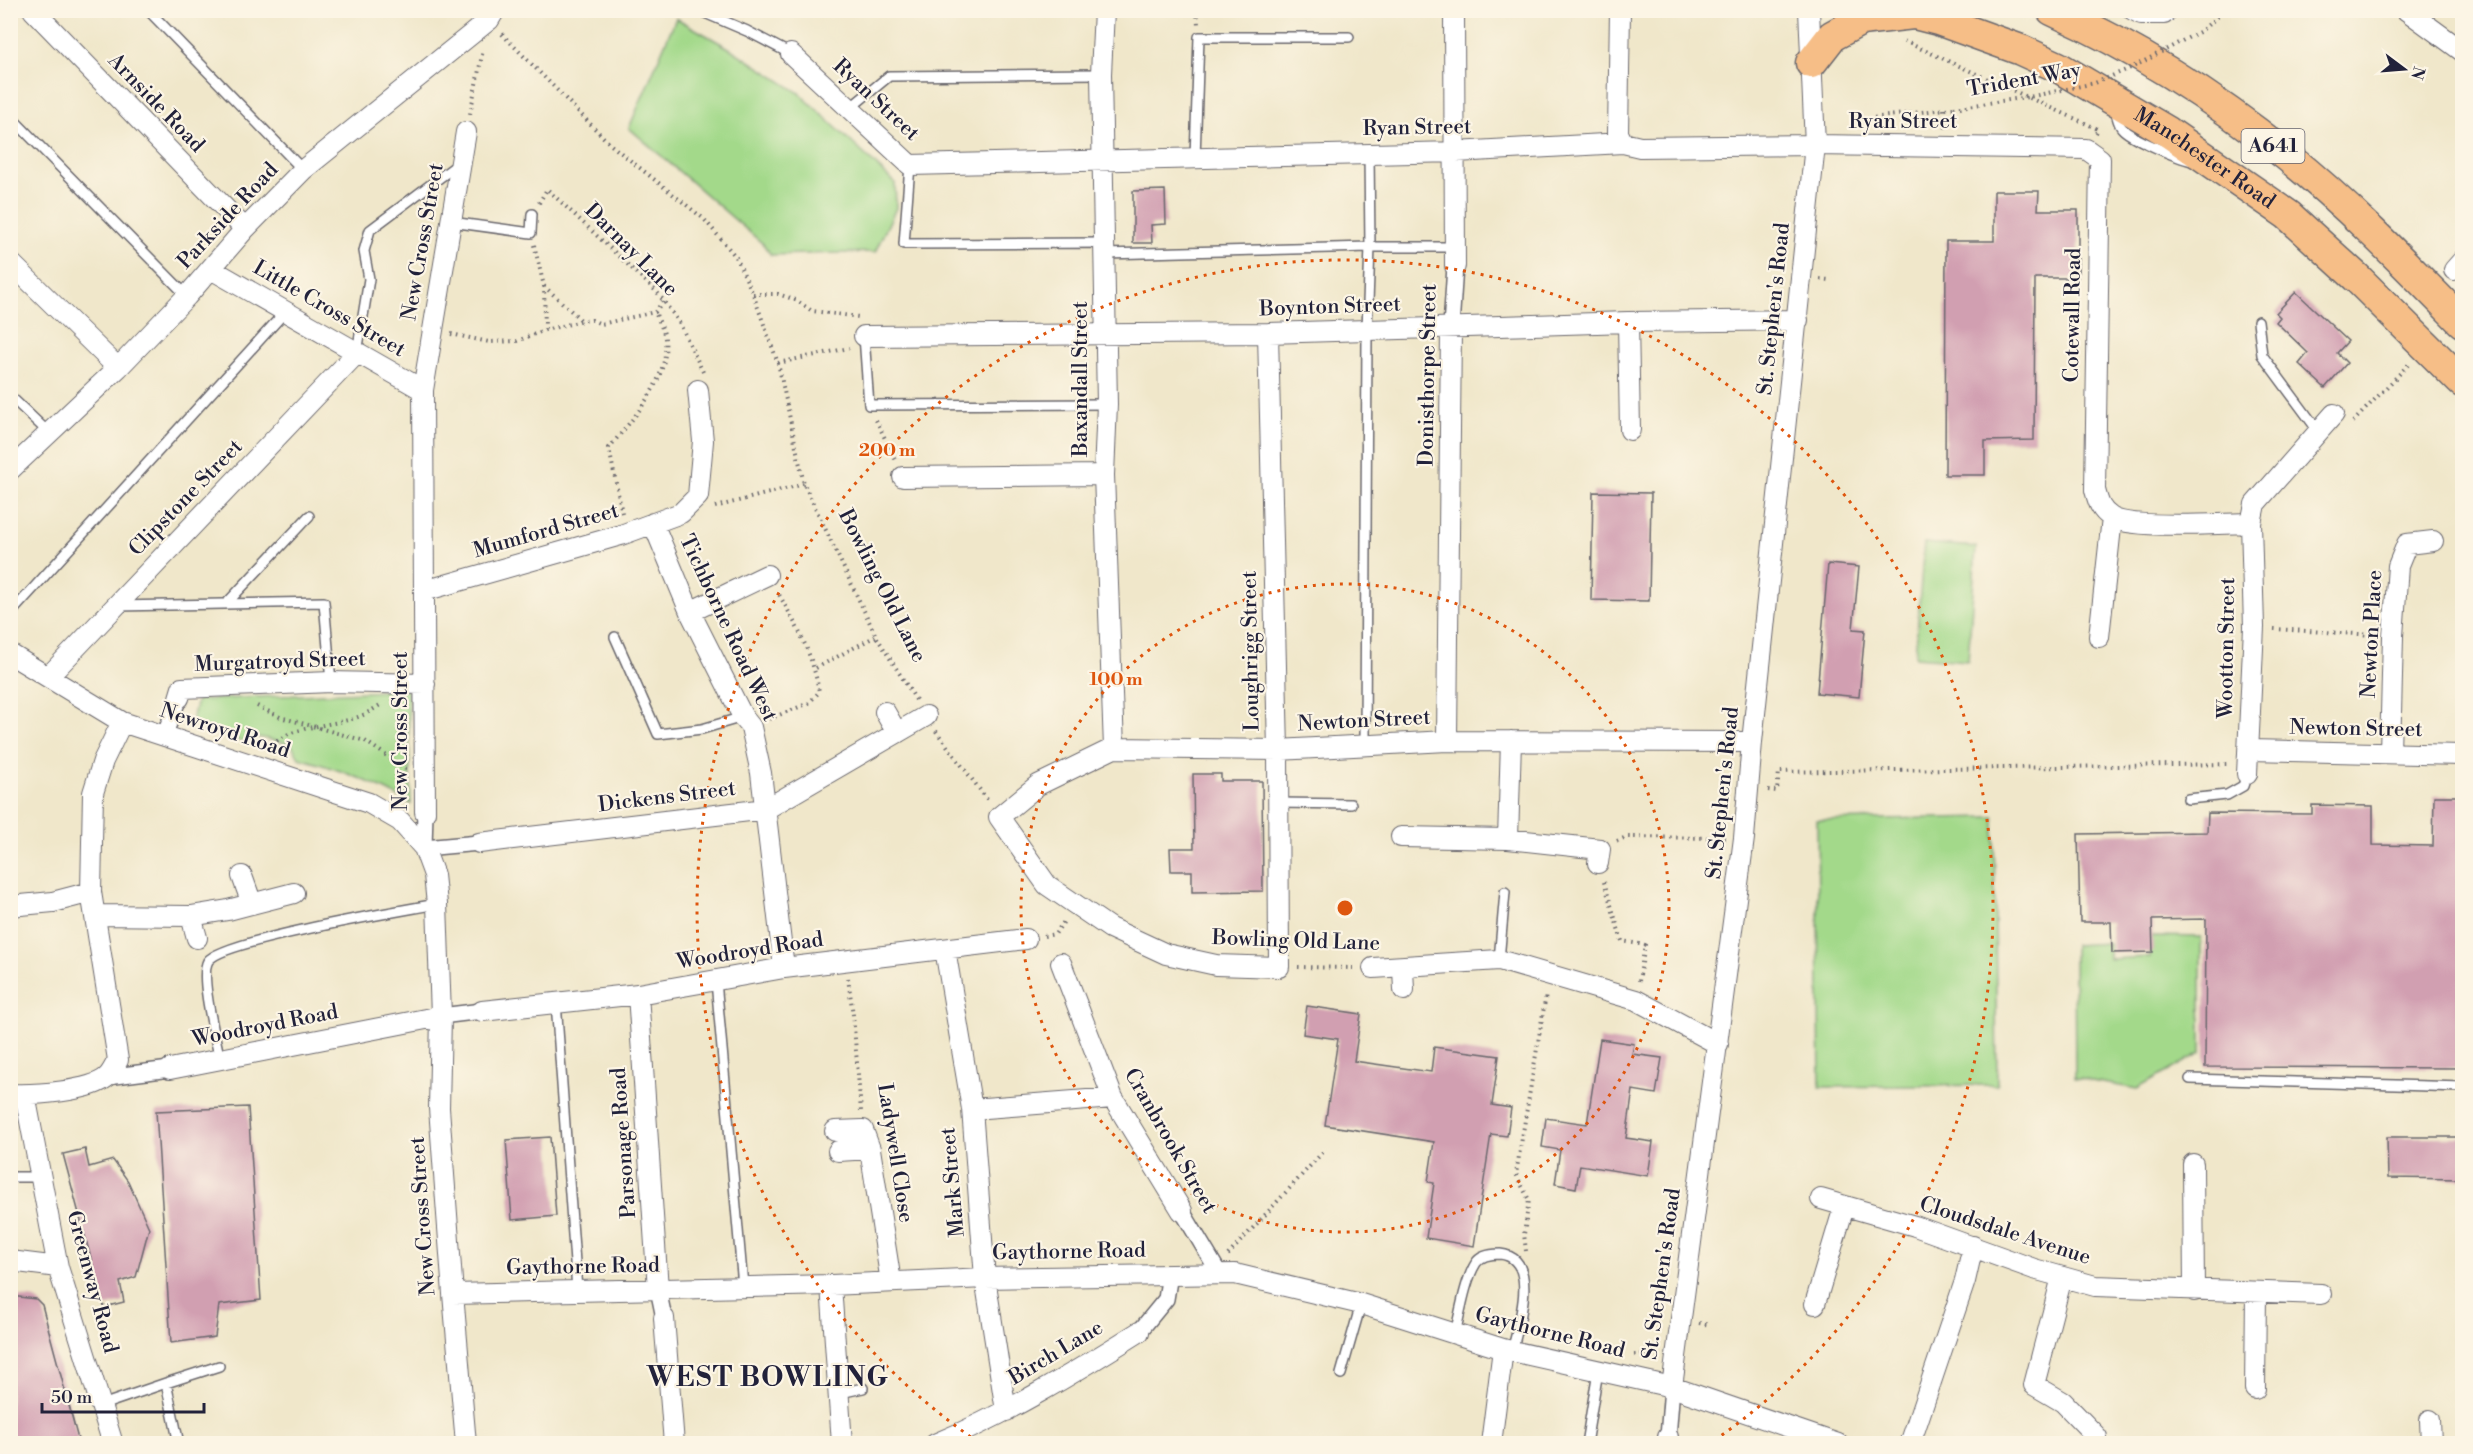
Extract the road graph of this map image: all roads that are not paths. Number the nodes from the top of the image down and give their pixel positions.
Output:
1 (33, 10) edge
2 (148, 10) edge
3 (698, 10) edge
4 (1104, 10) edge
5 (1454, 10) edge
6 (1620, 10) edge
7 (1809, 10) edge
8 (2052, 10) edge
9 (2133, 10) edge
10 (2168, 10) edge
11 (2406, 10) edge
12 (488, 14) edge
13 (1956, 20) edge
14 (1902, 21) edge
15 (1349, 37) dead end
16 (2463, 51) edge
17 (791, 54) joint
18 (1811, 63) junction
19 (1101, 74) junction
20 (849, 109) junction
21 (10, 116) edge
22 (466, 132) road end
23 (1623, 143) junction
24 (1815, 145) junction
25 (2086, 149) joint
26 (1456, 152) junction
27 (1369, 153) junction
28 (1195, 158) junction
29 (1104, 160) junction
30 (461, 162) junction
31 (910, 165) junction
32 (303, 170) junction
33 (532, 214) road end
34 (451, 222) junction
35 (245, 229) junction
36 (1370, 247) junction
37 (1104, 249) junction
38 (1456, 256) junction
39 (10, 262) edge
40 (210, 269) junction
41 (187, 296) junction
42 (285, 312) junction
43 (1798, 320) junction
44 (2258, 321) dead end
45 (1628, 322) junction
46 (2463, 322) edge
47 (1451, 327) junction
48 (1367, 330) junction
49 (1268, 333) junction
50 (1107, 334) junction
51 (864, 340) joint
52 (357, 353) junction
53 (118, 368) junction
54 (701, 381) road end
55 (2463, 382) edge
56 (423, 390) junction
57 (10, 396) edge
58 (1107, 404) junction
59 (2334, 414) dead end
60 (1630, 430) dead end
61 (2319, 432) junction
62 (50, 434) junction
63 (10, 470) edge
64 (1104, 475) junction
65 (903, 477) road end
66 (309, 516) dead end
67 (2112, 518) junction
68 (652, 523) junction
69 (2251, 523) junction
70 (2433, 541) dead end
71 (767, 575) road end
72 (424, 591) junction
73 (227, 603) junction
74 (115, 606) junction
75 (690, 612) junction
76 (10, 614) edge
77 (615, 637) dead end
78 (2099, 637) dead end
79 (10, 654) edge
80 (49, 675) junction
81 (331, 682) junction
82 (425, 684) junction
83 (180, 698) joint
84 (885, 712) dead end
85 (926, 717) road end
86 (122, 722) junction
87 (747, 722) junction
88 (897, 733) junction
89 (164, 736) junction
90 (1447, 741) junction
91 (1511, 741) junction
92 (1752, 742) junction
93 (1365, 745) junction
94 (1114, 748) junction
95 (1278, 750) junction
96 (2390, 753) junction
97 (2463, 755) edge
98 (2248, 763) junction
99 (2188, 799) dead end
100 (1278, 803) junction
101 (1351, 804) dead end
102 (766, 810) junction
103 (425, 812) joint
104 (999, 817) joint
105 (1401, 837) dead end
106 (1508, 839) junction
107 (479, 843) joint
108 (424, 848) junction
109 (1599, 856) road end
110 (242, 876) dead end
111 (91, 892) junction
112 (1505, 892) dead end
113 (294, 893) dead end
114 (252, 904) junction
115 (437, 904) junction
116 (10, 906) edge
117 (95, 915) junction
118 (191, 915) junction
119 (197, 938) dead end
120 (1026, 939) road end
121 (945, 949) junction
122 (1499, 960) junction
123 (1061, 963) dead end
124 (1279, 967) joint
125 (783, 968) junction
126 (1403, 968) junction
127 (1373, 969) road end
128 (716, 981) junction
129 (1404, 990) dead end
130 (638, 994) junction
131 (556, 1002) junction
132 (482, 1011) joint
133 (441, 1016) junction
134 (1718, 1044) junction
135 (220, 1060) junction
136 (170, 1069) joint
137 (107, 1077) junction
138 (2190, 1079) dead end
139 (2463, 1087) edge
140 (18, 1094) edge
141 (1113, 1098) junction
142 (972, 1109) junction
143 (834, 1131) dead end
144 (870, 1149) junction
145 (838, 1150) dead end
146 (2193, 1164) dead end
147 (10, 1177) edge
148 (41, 1177) junction
149 (1821, 1199) dead end
150 (1844, 1207) junction
151 (1182, 1211) joint
152 (1973, 1246) junction
153 (10, 1261) edge
154 (58, 1267) junction
155 (1217, 1271) junction
156 (1170, 1274) junction
157 (2062, 1277) junction
158 (986, 1278) junction
159 (891, 1282) junction
160 (831, 1285) junction
161 (743, 1286) junction
162 (658, 1289) junction
163 (577, 1290) junction
164 (2194, 1290) junction
165 (2256, 1292) junction
166 (453, 1294) junction
167 (2321, 1294) dead end
168 (1361, 1304) junction
169 (1815, 1304) dead end
170 (664, 1318) joint
171 (1139, 1332) joint
172 (1455, 1334) junction
173 (1514, 1352) junction
174 (219, 1366) dead end
175 (1598, 1371) junction
176 (1341, 1374) dead end
177 (166, 1383) junction
178 (1672, 1387) junction
179 (863, 1388) dead end
180 (2255, 1389) dead end
181 (840, 1393) junction
182 (102, 1405) junction
183 (1006, 1411) junction
184 (2430, 1420) dead end
185 (2097, 1437) dead end
186 (958, 1439) edge
187 (1668, 1440) edge
188 (113, 1443) edge
189 (178, 1443) edge
190 (466, 1443) edge
191 (674, 1443) edge
192 (842, 1443) edge
193 (935, 1443) edge
194 (1491, 1443) edge
195 (1586, 1443) edge
196 (1838, 1443) edge
197 (1910, 1443) edge
198 (2431, 1443) edge

1 - 35 street, Arnside Road
2 - 32 lane
3 - 17 lane
4 - 19 street, Baxandall Street
5 - 26 street, Donisthorpe Street
6 - 23 street
7 - 18 street, St. Stephen's Road
8 - 46 main road, A641
9 - 10 street
11 - 16 street
12 - 32 street, Parkside Road
13 - 14 main road, Manchester Road / A641
13 - 55 main road, Manchester Road / A641
14 - 18 main road
15 - 28 lane
17 - 20 street, Ryan Street
18 - 24 street, St. Stephen's Road
19 - 20 lane
19 - 29 street, Baxandall Street
20 - 31 street, Ryan Street
21 - 41 lane
22 - 30 street, New Cross Street
23 - 24 street, Ryan Street
23 - 26 street, Ryan Street
24 - 25 street, Ryan Street
24 - 43 street, St. Stephen's Road
25 - 67 street, Cotewall Road
26 - 27 street, Ryan Street
26 - 38 street, Donisthorpe Street
27 - 28 street, Ryan Street
27 - 36 lane
28 - 29 street, Ryan Street
29 - 31 street, Ryan Street
29 - 37 street, Baxandall Street
30 - 34 street, New Cross Street
30 - 52 lane
31 - 37 lane
32 - 35 street, Parkside Road
33 - 34 lane
34 - 56 street, New Cross Street
35 - 40 street, Parkside Road
36 - 37 lane
36 - 38 lane
36 - 48 lane
37 - 50 street, Baxandall Street
38 - 47 street, Donisthorpe Street
39 - 53 street
40 - 41 street, Parkside Road
40 - 42 street, Little Cross Street
41 - 53 street, Parkside Road
42 - 52 street, Little Cross Street
42 - 76 lane
43 - 45 street, Boynton Street
43 - 92 street, St. Stephen's Road
44 - 61 lane
45 - 47 street, Boynton Street
45 - 60 street
47 - 48 street, Boynton Street
47 - 90 street, Donisthorpe Street
48 - 49 street, Boynton Street
48 - 93 lane
49 - 50 street, Boynton Street
49 - 95 street, Loughrigg Street
50 - 51 street, Boynton Street
50 - 58 street, Baxandall Street
51 - 58 lane
52 - 56 street, Little Cross Street
52 - 74 street, Clipstone Street
53 - 62 street, Parkside Road
54 - 68 street, Mumford Street
56 - 72 street, New Cross Street
57 - 62 lane
58 - 64 street, Baxandall Street
59 - 61 street
61 - 69 street
62 - 63 street, Parkside Road
64 - 65 street
64 - 94 street, Baxandall Street
66 - 73 lane
67 - 69 street
67 - 78 street
68 - 72 street, Mumford Street
68 - 75 street, Tichborne Road West
69 - 98 street, Wootton Street
70 - 96 street, Newton Place
71 - 75 street
72 - 82 street, New Cross Street
73 - 74 lane
73 - 81 lane
74 - 80 street, Clipstone Street
75 - 87 street, Tichborne Road West
77 - 87 lane
79 - 80 street, Newroyd Road
80 - 86 street, Newroyd Road
81 - 82 street, Murgatroyd Street
81 - 83 street, Murgatroyd Street
82 - 103 street, New Cross Street
83 - 89 street
84 - 88 street
85 - 88 street, Dickens Street
86 - 89 street, Newroyd Road
86 - 111 street
87 - 102 street, Tichborne Road West
88 - 102 street, Dickens Street
89 - 108 street, Newroyd Road
90 - 91 street, Newton Street
90 - 93 street, Newton Street
91 - 92 street, Newton Street
91 - 106 street
92 - 134 street, St. Stephen's Road
93 - 95 street, Newton Street
94 - 95 street, Newton Street
94 - 104 street, Newton Street
95 - 100 street, Loughrigg Street
96 - 97 street, Newton Street
96 - 98 street, Newton Street
98 - 99 lane
100 - 101 lane
100 - 124 street, Loughrigg Street
102 - 107 street, Dickens Street
102 - 125 street, Tichborne Road West
103 - 108 street, New Cross Street
104 - 124 street, Bowling Old Lane
105 - 106 street
106 - 109 street
107 - 108 street, Dickens Street
108 - 115 street, New Cross Street
110 - 114 street
111 - 116 street
111 - 117 street
112 - 122 lane
113 - 114 street
114 - 118 street
115 - 133 street, New Cross Street
115 - 135 lane
117 - 118 street
117 - 137 street
118 - 119 street
120 - 121 street, Woodroyd Road
121 - 125 street, Woodroyd Road
121 - 142 street, Mark Street
122 - 126 street, Bowling Old Lane
122 - 134 street, Bowling Old Lane
123 - 141 street, Cranbrook Street
125 - 128 street, Woodroyd Road
126 - 127 street, Bowling Old Lane
126 - 129 street, Bowling Old Lane
128 - 130 street, Woodroyd Road
128 - 161 lane
130 - 131 street, Woodroyd Road
130 - 162 street, Parsonage Road
131 - 132 street, Woodroyd Road
131 - 163 lane
132 - 133 street
133 - 135 street, Woodroyd Road
133 - 166 street, New Cross Street
134 - 178 street, St. Stephen's Road
135 - 136 street, Woodroyd Road
136 - 137 street
137 - 140 street
138 - 139 lane
140 - 148 street, Greenway Road
141 - 142 street
141 - 151 street, Cranbrook Street
142 - 158 street, Mark Street
143 - 144 street, Ladywell Close
144 - 145 street
144 - 159 street, Ladywell Close
146 - 164 street
147 - 148 lane
148 - 154 street, Greenway Road
149 - 150 street, Cloudsdale Avenue
150 - 152 street, Cloudsdale Avenue
150 - 169 street
151 - 155 street, Cranbrook Street
152 - 157 street, Cloudsdale Avenue
152 - 197 street
153 - 154 street
154 - 182 street, Greenway Road
155 - 156 street, Gaythorne Road
155 - 168 street, Gaythorne Road
156 - 158 street, Gaythorne Road
156 - 171 street, Birch Lane
157 - 164 street, Cloudsdale Avenue
157 - 185 street
158 - 159 street, Gaythorne Road
158 - 183 street, Mark Street
159 - 160 street, Gaythorne Road
160 - 161 street, Gaythorne Road
160 - 181 street
161 - 162 street, Gaythorne Road
162 - 163 street, Gaythorne Road
162 - 170 street
163 - 166 street, Gaythorne Road
164 - 165 street, Cloudsdale Avenue
165 - 167 street, Cloudsdale Avenue
165 - 180 street
166 - 190 street, New Cross Street
168 - 172 street, Gaythorne Road
168 - 176 lane
170 - 191 street
171 - 183 street, Birch Lane
172 - 173 street, Gaythorne Road
172 - 173 lane
173 - 175 street, Gaythorne Road
173 - 194 street
174 - 177 lane
175 - 178 street, Gaythorne Road
175 - 195 lane
177 - 182 lane
177 - 189 lane
178 - 187 street, St. Stephen's Road
178 - 196 street
179 - 181 lane
181 - 192 street
182 - 188 street, Greenway Road
183 - 186 street, Birch Lane
184 - 198 street
186 - 193 street, Birch Lane

